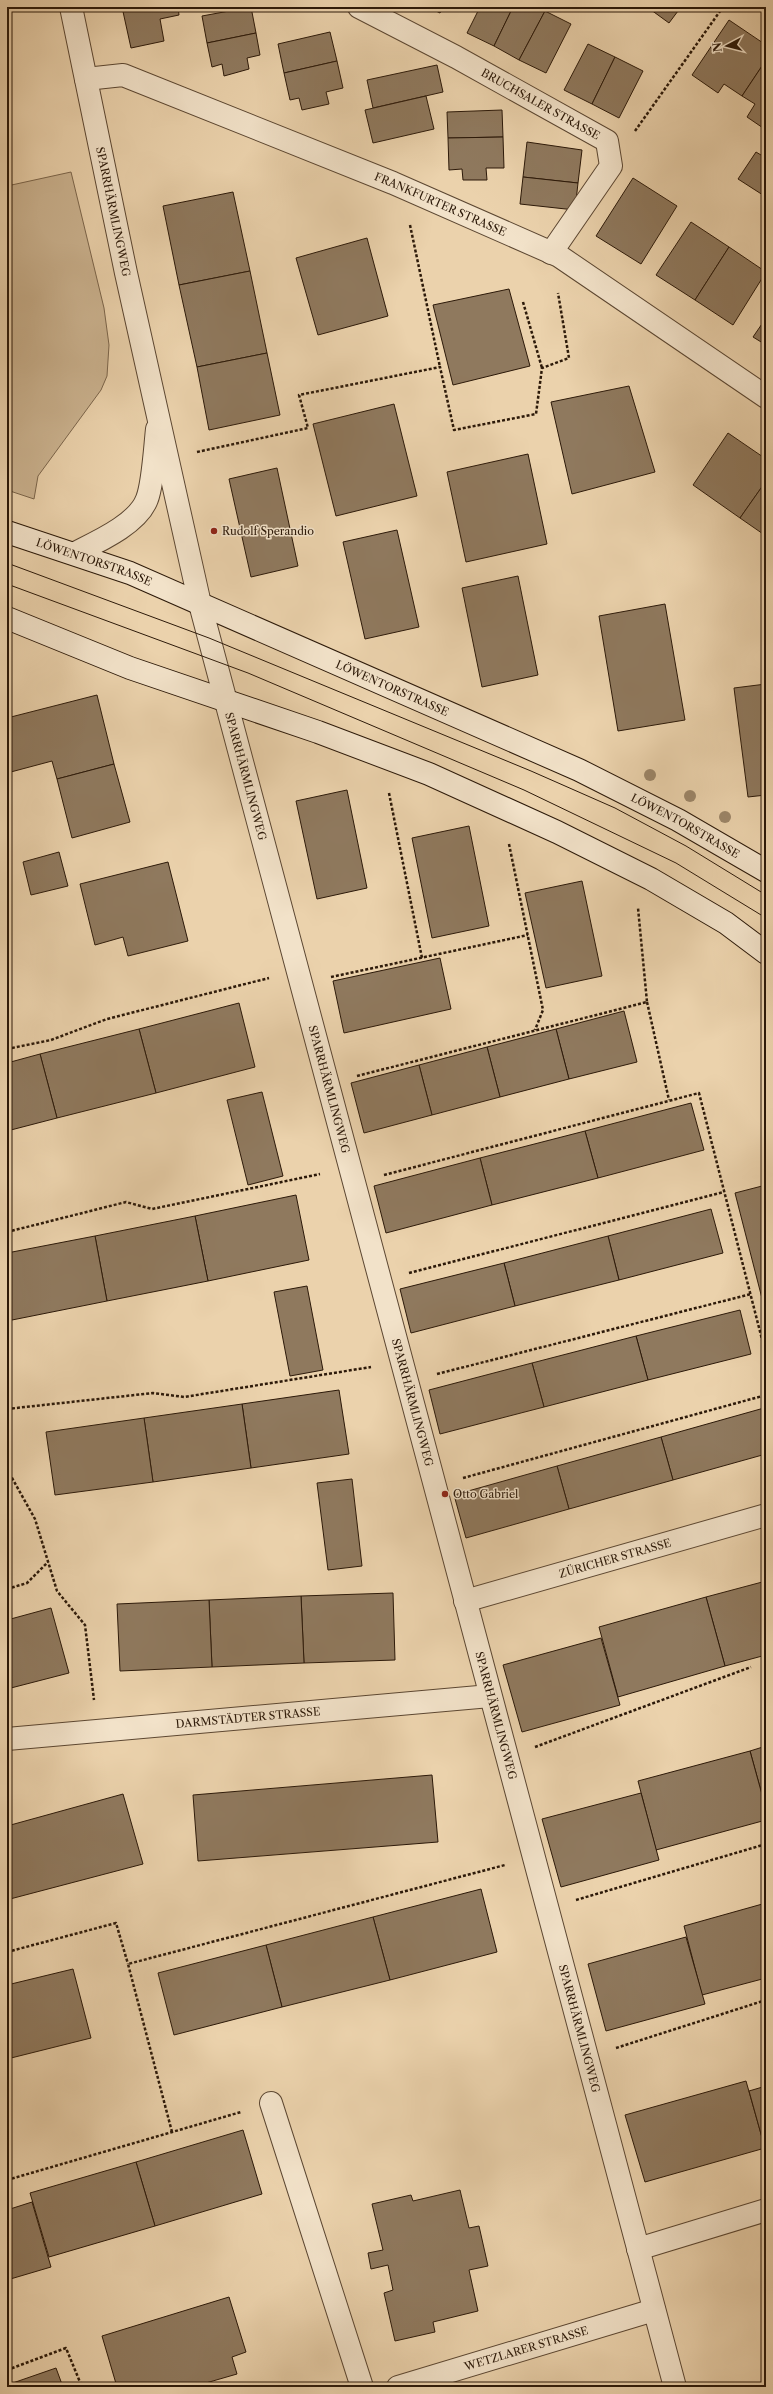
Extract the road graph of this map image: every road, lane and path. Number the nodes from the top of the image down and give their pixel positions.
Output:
1 (71, 7) edge
2 (359, 7) edge
3 (723, 7) edge
4 (86, 79) junction
5 (611, 166) junction
6 (392, 183) junction
7 (551, 253) junction
8 (523, 302) dead end
9 (440, 367) junction
10 (542, 368) junction
11 (766, 397) edge
12 (159, 416) junction
13 (169, 458) junction
14 (7, 532) edge
15 (75, 553) junction
16 (200, 604) junction
17 (7, 618) edge
18 (226, 700) junction
19 (388, 787) dead end
20 (507, 837) dead end
21 (766, 871) edge
22 (638, 908) dead end
23 (528, 935) junction
24 (766, 953) edge
25 (422, 958) junction
26 (298, 977) junction
27 (647, 1002) junction
28 (535, 1030) junction
29 (7, 1049) edge
30 (326, 1084) junction
31 (669, 1100) junction
32 (351, 1175) junction
33 (724, 1192) junction
34 (7, 1232) edge
35 (379, 1281) junction
36 (751, 1294) junction
37 (766, 1355) edge
38 (404, 1372) junction
39 (766, 1395) edge
40 (7, 1409) edge
41 (7, 1469) edge
42 (434, 1486) junction
43 (766, 1515) edge
44 (48, 1561) junction
45 (7, 1589) edge
46 (465, 1600) junction
47 (751, 1667) dead end
48 (490, 1696) junction
49 (98, 1731) junction
50 (7, 1740) edge
51 (507, 1757) junction
52 (766, 1844) edge
53 (533, 1857) junction
54 (547, 1908) junction
55 (7, 1952) edge
56 (128, 1964) junction
57 (766, 2000) edge
58 (587, 2057) junction
59 (271, 2103) joint
60 (172, 2132) junction
61 (7, 2180) edge
62 (766, 2210) edge
63 (638, 2249) junction
64 (654, 2310) junction
65 (7, 2370) edge
66 (82, 2387) edge
67 (362, 2387) edge
68 (398, 2387) edge
69 (675, 2387) edge

1 - 4 street, SPARRHÄRMLINGWEG
2 - 5 street, BRUCHSALER STRASSE
3 - 5 path
4 - 6 street, FRANKFURTER STRASSE
4 - 12 street, SPARRHÄRMLINGWEG
5 - 7 street
6 - 7 street, FRANKFURTER STRASSE
6 - 9 path
7 - 10 path
7 - 11 street, FRANKFURTER STRASSE
8 - 10 path
9 - 10 path
9 - 13 path
12 - 13 street, SPARRHÄRMLINGWEG
12 - 15 street, SPARRHÄRMLINGWEG
13 - 16 street, SPARRHÄRMLINGWEG
14 - 15 street, LÖWENTORSTRASSE
15 - 16 street, LÖWENTORSTRASSE
16 - 18 street, SPARRHÄRMLINGWEG
16 - 21 street, LÖWENTORSTRASSE
17 - 18 street
18 - 24 street
18 - 26 street, SPARRHÄRMLINGWEG
19 - 25 path
20 - 23 path
22 - 27 path
23 - 25 path
23 - 28 path
25 - 26 path
26 - 29 path
26 - 30 street, SPARRHÄRMLINGWEG
27 - 28 path
27 - 31 path
28 - 30 path
30 - 32 street, SPARRHÄRMLINGWEG
31 - 32 path
31 - 33 path
32 - 34 path
32 - 35 street, SPARRHÄRMLINGWEG
33 - 35 path
33 - 36 path
35 - 38 street, SPARRHÄRMLINGWEG
36 - 37 path
36 - 38 path
38 - 40 path
38 - 42 street, SPARRHÄRMLINGWEG
39 - 42 path
41 - 44 path
42 - 46 street, SPARRHÄRMLINGWEG
43 - 46 street, ZÜRICHER STRASSE
44 - 45 path
44 - 49 path
46 - 48 street, SPARRHÄRMLINGWEG
47 - 51 path
48 - 49 street, DARMSTÄDTER STRASSE
48 - 51 street, SPARRHÄRMLINGWEG
49 - 50 street, DARMSTÄDTER STRASSE
51 - 53 street, SPARRHÄRMLINGWEG
52 - 54 path
53 - 54 street, SPARRHÄRMLINGWEG
53 - 56 path
54 - 58 street, SPARRHÄRMLINGWEG
55 - 56 path
56 - 60 path
57 - 58 path
58 - 63 street, SPARRHÄRMLINGWEG
59 - 60 path
59 - 67 street
60 - 61 path
62 - 63 street
63 - 64 street, SPARRHÄRMLINGWEG
64 - 68 street, WETZLARER STRASSE
64 - 69 street, SPARRHÄRMLINGWEG
65 - 66 path

